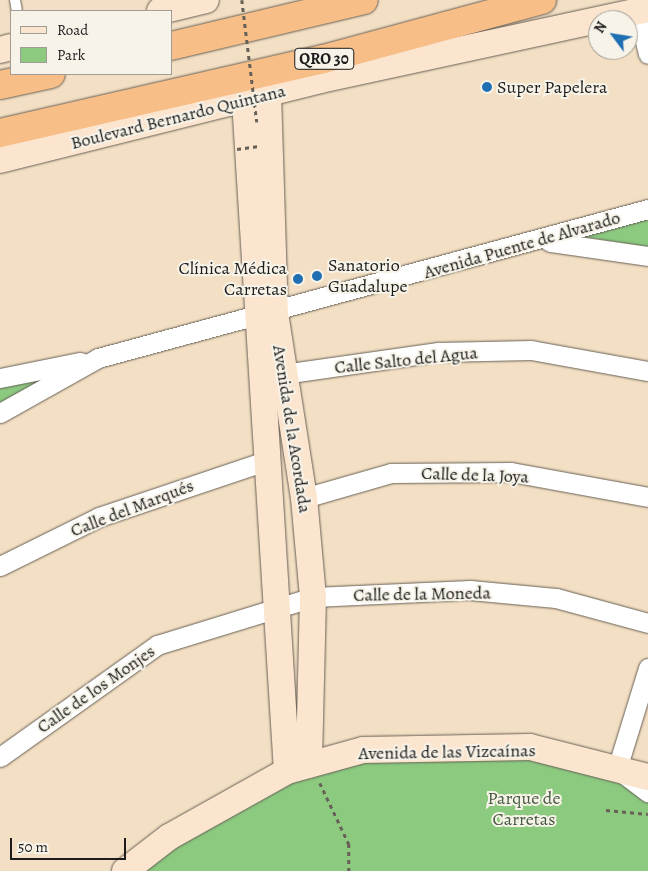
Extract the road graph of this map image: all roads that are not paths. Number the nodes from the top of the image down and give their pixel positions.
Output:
1 (206, 0) edge
2 (364, 0) edge
3 (542, 0) edge
4 (164, 10) edge
5 (643, 10) edge
6 (172, 46) edge
7 (648, 54) edge
8 (46, 75) edge
9 (0, 85) edge
10 (257, 105) junction
11 (0, 132) edge
12 (0, 160) edge
13 (648, 209) edge
14 (544, 241) junction
15 (648, 256) edge
16 (266, 316) junction
17 (98, 358) junction
18 (647, 368) edge
19 (282, 374) junction
20 (0, 378) edge
21 (0, 413) edge
22 (268, 460) junction
23 (648, 497) edge
24 (304, 498) junction
25 (0, 566) edge
26 (313, 597) junction
27 (277, 608) junction
28 (648, 623) edge
29 (648, 668) edge
30 (0, 757) edge
31 (298, 768) junction
32 (617, 769) junction
33 (648, 777) edge
34 (648, 792) edge
35 (125, 871) edge

1 - 4 street
2 - 6 highway
3 - 11 highway, Boulevard Bernardo Quintana / QRO 30
5 - 7 street
5 - 10 street, Boulevard Bernardo Quintana
8 - 9 highway
10 - 12 street, Boulevard Bernardo Quintana
10 - 16 street, Avenida de la Acordada
13 - 14 street, Avenida Puente de Alvarado
14 - 15 street
14 - 16 street, Avenida Puente de Alvarado
16 - 17 street, Avenida Puente de Alvarado
16 - 19 street, Avenida de la Acordada
16 - 22 street, Avenida de la Acordada
17 - 20 street
17 - 21 street, Avenida Puente de Alvarado
18 - 19 street, Calle Salto del Agua
19 - 24 street, Avenida de la Acordada
22 - 25 street, Calle del Marqués
22 - 27 street, Avenida de la Acordada
23 - 24 street, Calle de la Joya
24 - 26 street, Avenida de la Acordada
26 - 27 street, Calle de los Monjes
26 - 28 street, Calle de la Moneda
26 - 31 street, Avenida de la Acordada
27 - 30 street, Calle de los Monjes
27 - 31 street, Avenida de la Acordada
29 - 32 street
31 - 32 street, Avenida de las Vizcaínas
31 - 35 street, Avenida de las Vizcaínas
32 - 33 street, Avenida de las Vizcaínas
32 - 34 street

